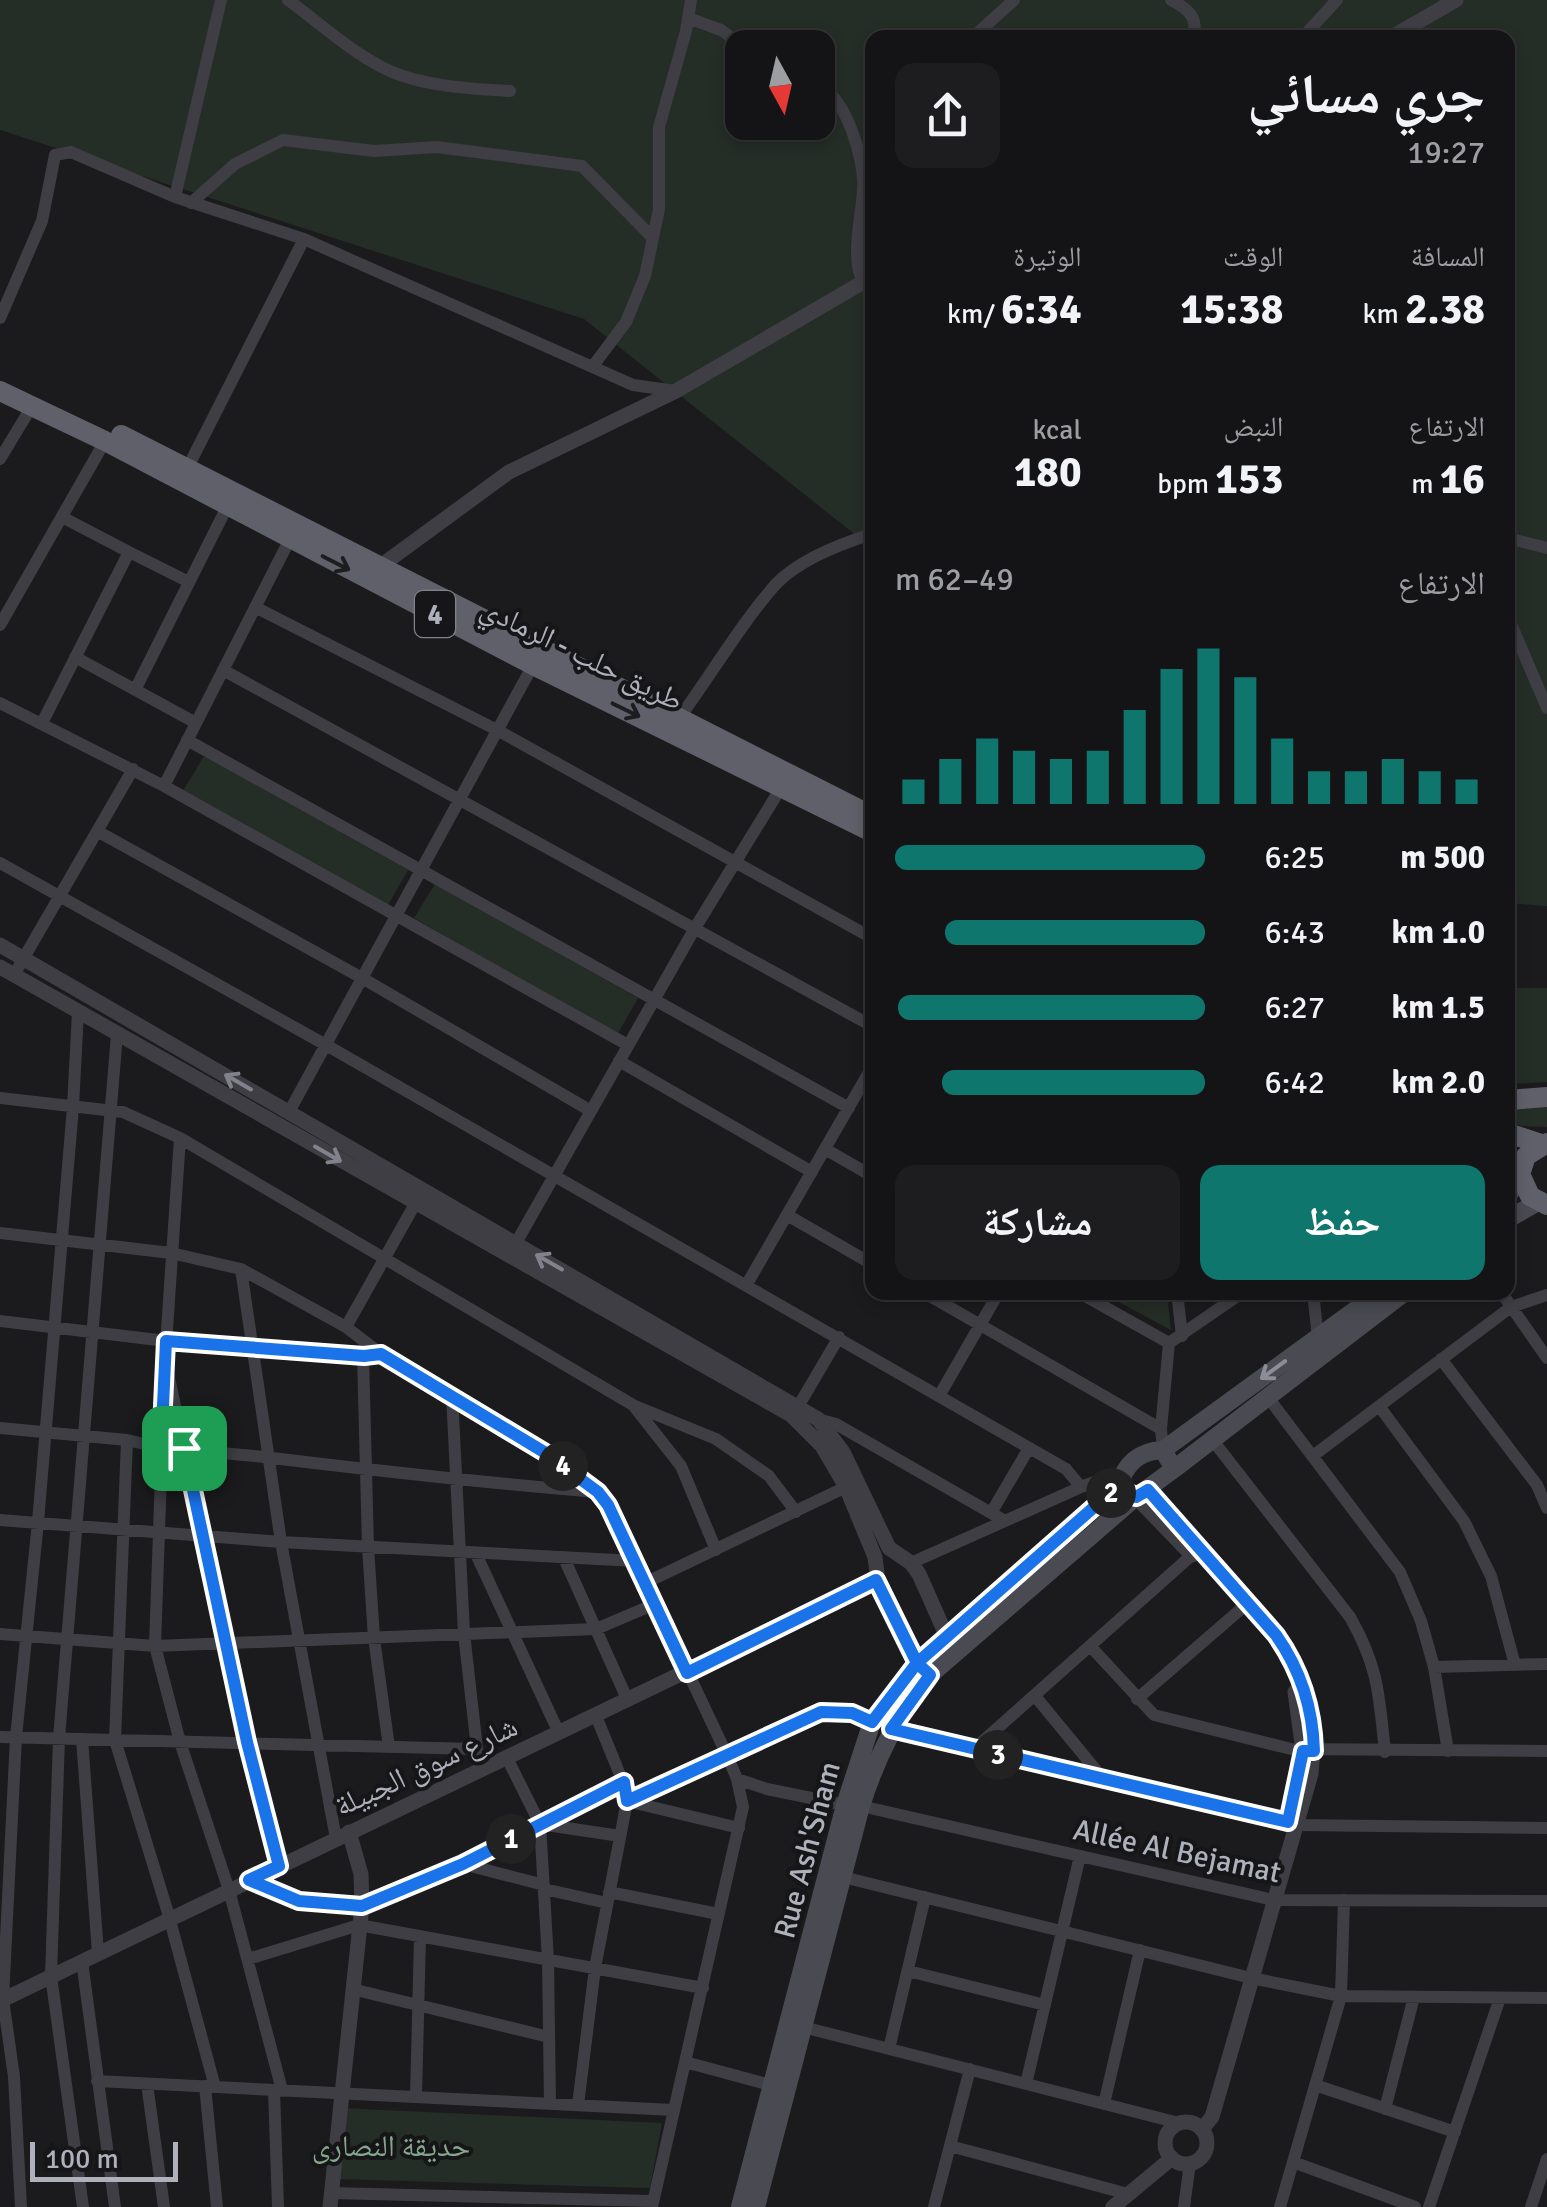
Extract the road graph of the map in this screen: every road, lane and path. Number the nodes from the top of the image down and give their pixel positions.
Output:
1 (221, 0) edge
2 (288, 0) edge
3 (690, 0) edge
4 (1014, 0) edge
5 (1171, 0) edge
6 (1337, 0) edge
7 (1456, 0) edge
8 (688, 18) junction
9 (981, 30) edge
10 (1193, 30) edge
11 (1309, 30) edge
12 (1404, 30) edge
13 (725, 33) edge
14 (510, 91) dead end
15 (835, 98) edge
16 (864, 182) joint
17 (175, 198) junction
18 (192, 203) junction
19 (653, 238) junction
20 (304, 239) junction
21 (865, 273) edge
22 (865, 282) edge
23 (0, 318) edge
24 (593, 366) junction
25 (0, 377) edge
26 (0, 391) edge
27 (676, 391) junction
28 (32, 406) junction
29 (105, 440) junction
30 (0, 459) edge
31 (188, 467) junction
32 (226, 507) junction
33 (62, 517) junction
34 (865, 536) edge
35 (290, 539) junction
36 (1515, 540) edge
37 (1547, 548) edge
38 (129, 552) junction
39 (382, 565) junction
40 (189, 582) junction
41 (255, 607) junction
42 (0, 625) edge
43 (1515, 634) edge
44 (75, 657) junction
45 (533, 665) junction
46 (223, 670) junction
47 (135, 690) junction
48 (0, 705) edge
49 (1547, 708) edge
50 (680, 718) junction
51 (42, 723) junction
52 (196, 723) junction
53 (498, 730) junction
54 (188, 740) junction
55 (132, 769) junction
56 (164, 786) junction
57 (782, 786) junction
58 (460, 799) junction
59 (865, 812) edge
60 (865, 828) edge
61 (96, 831) junction
62 (735, 861) junction
63 (0, 863) edge
64 (422, 868) junction
65 (58, 897) junction
66 (396, 916) junction
67 (695, 928) junction
68 (865, 934) edge
69 (0, 944) edge
70 (23, 958) junction
71 (7, 971) edge
72 (362, 978) junction
73 (655, 998) junction
74 (78, 1012) junction
75 (865, 1022) edge
76 (117, 1034) junction
77 (326, 1045) junction
78 (628, 1045) junction
79 (619, 1061) junction
80 (865, 1079) edge
81 (0, 1098) edge
82 (1547, 1098) edge
83 (1515, 1100) edge
84 (74, 1106) junction
85 (849, 1108) junction
86 (113, 1111) junction
87 (289, 1112) junction
88 (591, 1112) junction
89 (1515, 1135) edge
90 (180, 1138) junction
91 (1544, 1144) edge
92 (825, 1149) junction
93 (812, 1172) junction
94 (865, 1172) edge
95 (554, 1176) junction
96 (1515, 1176) edge
97 (1515, 1179) edge
98 (1543, 1203) edge
99 (416, 1204) junction
100 (787, 1215) junction
101 (1515, 1216) edge
102 (0, 1233) edge
103 (61, 1240) junction
104 (516, 1243) junction
105 (102, 1244) junction
106 (172, 1252) junction
107 (384, 1259) junction
108 (865, 1260) edge
109 (241, 1268) junction
110 (747, 1284) junction
111 (1547, 1295) edge
112 (936, 1300) edge
113 (996, 1300) edge
114 (1094, 1300) edge
115 (1178, 1300) edge
116 (1231, 1300) edge
117 (1314, 1300) edge
118 (1369, 1300) edge
119 (1394, 1300) edge
120 (1506, 1300) edge
121 (1511, 1307) junction
122 (0, 1321) edge
123 (54, 1326) junction
124 (982, 1326) junction
125 (346, 1328) junction
126 (92, 1333) junction
127 (839, 1338) junction
128 (1318, 1338) junction
129 (1176, 1340) junction
130 (166, 1341) junction
131 (255, 1348) junction
132 (381, 1354) junction
133 (364, 1356) junction
134 (1547, 1358) edge
135 (165, 1359) junction
136 (1441, 1360) junction
137 (452, 1396) junction
138 (940, 1396) junction
139 (1266, 1396) junction
140 (633, 1405) junction
141 (799, 1405) junction
142 (1378, 1406) junction
143 (818, 1419) junction
144 (0, 1428) edge
145 (1161, 1429) junction
146 (44, 1433) junction
147 (85, 1436) junction
148 (1210, 1438) junction
149 (127, 1440) junction
150 (184, 1448) junction
151 (1029, 1448) junction
152 (161, 1449) junction
153 (1164, 1450) junction
154 (1314, 1455) junction
155 (269, 1457) junction
156 (1174, 1468) junction
157 (369, 1470) junction
158 (458, 1481) junction
159 (1120, 1483) junction
160 (846, 1487) junction
161 (1081, 1487) junction
162 (598, 1492) junction
163 (1142, 1494) junction
164 (1547, 1508) edge
165 (796, 1512) junction
166 (991, 1513) junction
167 (0, 1520) edge
168 (1005, 1521) junction
169 (38, 1522) junction
170 (78, 1524) junction
171 (123, 1528) junction
172 (157, 1531) junction
173 (203, 1534) junction
174 (281, 1542) junction
175 (368, 1548) junction
176 (716, 1550) junction
177 (461, 1553) junction
178 (476, 1554) junction
179 (1192, 1555) junction
180 (564, 1558) junction
181 (905, 1560) junction
182 (635, 1562) junction
183 (876, 1574) junction
184 (645, 1583) junction
185 (655, 1604) junction
186 (1241, 1609) junction
187 (596, 1629) junction
188 (511, 1631) junction
189 (464, 1633) junction
190 (0, 1634) edge
191 (27, 1637) junction
192 (374, 1638) junction
193 (69, 1640) junction
194 (300, 1640) junction
195 (227, 1643) junction
196 (118, 1644) junction
197 (156, 1646) junction
198 (952, 1646) junction
199 (1091, 1647) junction
200 (1547, 1664) edge
201 (1515, 1665) junction
202 (1434, 1667) junction
203 (924, 1669) junction
204 (687, 1673) junction
205 (1034, 1696) junction
206 (1137, 1699) junction
207 (628, 1701) junction
208 (596, 1716) junction
209 (872, 1722) junction
210 (891, 1729) junction
211 (559, 1733) junction
212 (0, 1737) edge
213 (16, 1737) junction
214 (60, 1738) junction
215 (82, 1739) junction
216 (115, 1740) junction
217 (180, 1742) junction
218 (247, 1742) junction
219 (318, 1746) junction
220 (389, 1747) junction
221 (477, 1749) junction
222 (974, 1749) junction
223 (1308, 1751) junction
224 (1448, 1751) junction
225 (1547, 1751) edge
226 (1385, 1752) junction
227 (726, 1753) junction
228 (508, 1758) junction
229 (483, 1769) junction
230 (737, 1779) junction
231 (1105, 1780) junction
232 (624, 1782) junction
233 (627, 1801) junction
234 (853, 1806) junction
235 (1292, 1823) junction
236 (540, 1824) junction
237 (739, 1828) junction
238 (1547, 1828) edge
239 (342, 1836) junction
240 (620, 1836) junction
241 (1080, 1856) junction
242 (463, 1864) junction
243 (279, 1866) junction
244 (843, 1877) junction
245 (249, 1880) junction
246 (544, 1887) junction
247 (230, 1890) junction
248 (608, 1897) junction
249 (925, 1897) junction
250 (1273, 1900) junction
251 (1344, 1900) junction
252 (1547, 1901) edge
253 (362, 1906) junction
254 (718, 1914) junction
255 (169, 1919) junction
256 (359, 1926) junction
257 (1062, 1931) junction
258 (420, 1936) junction
259 (1140, 1950) junction
260 (98, 1953) junction
261 (248, 1959) junction
262 (548, 1960) junction
263 (82, 1961) junction
264 (595, 1968) junction
265 (908, 1971) junction
266 (51, 1976) junction
267 (1251, 1978) junction
268 (703, 1988) junction
269 (352, 1989) junction
270 (1341, 1996) junction
271 (1414, 1997) junction
272 (1500, 1998) junction
273 (1547, 1998) edge
274 (2, 2000) edge
275 (420, 2005) junction
276 (1044, 2006) junction
277 (803, 2027) junction
278 (549, 2037) junction
279 (890, 2049) junction
280 (685, 2062) junction
281 (970, 2069) junction
282 (97, 2081) junction
283 (147, 2084) junction
284 (1026, 2084) junction
285 (774, 2086) junction
286 (1315, 2086) junction
287 (210, 2087) junction
288 (278, 2090) junction
289 (340, 2095) junction
290 (416, 2097) junction
291 (550, 2104) junction
292 (1104, 2104) junction
293 (578, 2105) junction
294 (1386, 2109) junction
295 (673, 2110) junction
296 (1179, 2123) junction
297 (1202, 2129) junction
298 (1454, 2132) junction
299 (950, 2146) junction
300 (1172, 2158) junction
301 (1547, 2160) edge
302 (1293, 2162) junction
303 (1190, 2163) junction
304 (1128, 2194) junction
305 (330, 2200) edge
306 (410, 2202) edge
307 (496, 2203) edge
308 (559, 2203) edge
309 (652, 2204) edge
310 (21, 2207) edge
311 (83, 2207) edge
312 (114, 2207) edge
313 (164, 2207) edge
314 (216, 2207) edge
315 (278, 2207) edge
316 (740, 2207) edge
317 (756, 2207) edge
318 (934, 2207) edge
319 (1114, 2207) edge
320 (1184, 2207) edge
321 (1280, 2207) edge
322 (1415, 2207) edge
323 (1430, 2207) edge
324 (1531, 2207) edge

1 - 17 street
2 - 14 street
3 - 8 street
4 - 9 street
5 - 10 street
6 - 11 street
7 - 12 street
8 - 13 street
8 - 19 street
15 - 16 street
16 - 21 street
17 - 18 street
17 - 23 street
18 - 19 street
18 - 20 street
19 - 24 street
20 - 24 street
20 - 31 street
22 - 27 street
24 - 27 street
25 - 31 highway, طريق حلب - الرمادي / 4
26 - 28 highway, طريق حلب - الرمادي / 4
27 - 39 street
28 - 29 highway, طريق حلب - الرمادي / 4
28 - 30 street
29 - 32 highway, طريق حلب - الرمادي / 4
29 - 33 street
31 - 39 highway, طريق حلب - الرمادي / 4
32 - 35 highway, طريق حلب - الرمادي / 4
32 - 40 street
33 - 38 street
33 - 42 street
34 - 50 street
35 - 41 street
35 -> 45 highway, طريق حلب - الرمادي / 4
36 - 37 street
38 - 40 street
38 - 44 street
39 - 50 highway, طريق حلب - الرمادي / 4
40 - 47 street
41 - 46 street
41 - 53 street
43 - 49 street
44 - 47 street
44 - 51 street
45 - 53 street
45 -> 57 highway, طريق حلب - الرمادي / 4
46 - 52 street
46 - 58 street
47 - 52 street
48 - 51 street
50 - 59 highway, طريق حلب - الرمادي / 4
51 - 55 street
52 - 54 street
53 - 58 street
53 - 62 street
54 - 56 street
54 - 64 street
55 - 56 street
55 - 61 street
56 - 66 street
57 - 60 highway, طريق حلب - الرمادي / 4
57 - 62 street
58 - 64 street
58 - 67 street
61 - 65 street
61 - 72 street
62 - 67 street
62 - 68 street
63 - 65 street
64 - 66 street
64 - 73 street
65 - 70 street
65 - 77 street
66 - 72 street
66 - 78 street
67 - 73 street
67 - 75 street
69 - 70 street
70 - 71 street
87 -> 70 street
71 - 74 street
72 - 77 street
72 - 88 street
73 - 78 street
73 - 85 street
74 - 76 street
74 - 84 street
76 - 86 street
76 -> 99 street
77 - 87 street
77 - 95 street
78 - 79 street
79 - 88 street
79 - 93 street
80 - 85 street
81 - 84 street
82 - 83 highway
84 - 86 street
84 - 103 street
85 - 92 street
86 - 90 street
86 - 105 street
87 - 104 street
88 - 95 street
89 - 91 highway
90 - 106 street
90 - 107 street
91 - 96 highway
92 - 93 street
92 - 94 street
93 - 100 street
95 - 104 street
95 - 110 street
97 - 98 highway
98 - 101 main road
99 - 107 street
99 - 160 street
100 - 108 street
100 - 110 street
102 - 103 street
103 - 105 street
103 - 123 street
141 -> 104 street
105 - 106 street
105 - 126 street
106 - 109 street
106 - 130 street
107 - 125 street
107 - 140 street
109 - 125 street
109 - 131 street
110 - 127 street
111 - 121 street
112 - 124 street
113 - 124 street
114 - 129 street
115 - 129 street
116 - 129 street
117 - 128 street
118 - 128 main road
119 - 139 main road
120 - 121 street
121 - 134 street
121 - 136 street
122 - 123 street
123 - 126 street
123 - 146 street
124 - 138 street
124 - 145 street
125 - 132 street
126 - 130 street
126 - 147 street
127 - 138 street
127 - 141 street
128 -> 153 main road
129 - 145 street
130 - 131 street
130 - 135 street
131 - 133 street
131 - 155 street
132 - 133 street
132 - 137 street
133 - 157 street
135 - 150 street
135 - 152 street
136 - 142 street
136 - 164 street
137 - 158 street
137 - 162 street
138 - 151 street
139 - 148 main road
139 - 154 street
140 - 165 street
140 - 176 street
141 - 143 street
142 - 154 street
142 - 201 street
143 - 166 street
143 - 181 street
144 - 146 street
145 - 153 street
146 - 147 street
146 - 169 street
147 - 149 street
147 - 170 street
148 - 156 main road
148 - 226 street
149 - 152 street
149 - 171 street
150 - 152 street
150 - 155 street
150 - 173 street
151 - 161 street
151 - 166 street
152 - 172 street
153 - 156 main road
153 - 159 main road, Rue Ash'Sham
154 - 202 street
155 - 157 street
155 - 174 street
156 - 163 main road, Rue Ash'Sham
157 - 158 street
157 - 175 street
158 - 162 street
158 - 177 street
159 - 161 street
159 - 163 main road
159 - 198 main road, Rue Ash'Sham
160 - 165 street
160 - 183 street
161 - 168 street
162 - 182 street
163 - 179 street
163 - 198 main road, Rue Ash'Sham
163 - 223 street
165 - 176 street
166 - 168 street
167 - 169 street
168 - 181 street
169 - 170 street
169 - 191 street
170 - 171 street
170 - 193 street
171 - 172 street
171 - 196 street
172 - 173 street
172 - 197 street
173 - 174 street
173 - 195 street
174 - 175 street
174 - 194 street
175 - 177 street
175 - 192 street
176 - 184 street
177 - 178 street
177 - 189 street
178 - 180 street
178 - 188 street
179 - 186 street
179 - 199 street
180 - 182 street
180 - 187 street
181 - 183 street, شارع سوق الجبيلة
181 - 198 street
182 - 184 street
183 - 203 street
183 - 204 street, شارع سوق الجبيلة
184 - 185 street
185 - 187 street
185 - 204 street
186 - 206 street
186 - 223 street
187 - 188 street
187 - 207 street
188 - 189 street
188 - 211 street
189 - 192 street
189 - 221 street
190 - 191 street
191 - 193 street
191 - 213 street
192 - 194 street
192 - 220 street
193 - 196 street
193 - 214 street
194 - 195 street
194 - 219 street
195 - 197 street
195 - 218 street
196 - 197 street
196 - 216 street
197 - 217 street
198 - 203 main road, Rue Ash'Sham
199 - 205 street
199 - 206 street
200 - 201 street
201 - 202 street
202 - 224 street
203 - 209 main road, Rue Ash'Sham
203 - 210 main road, Rue Ash'Sham
204 - 207 street, شارع سوق الجبيلة
204 - 227 street
205 - 222 street
205 - 231 street
206 - 223 street
207 - 208 street, شارع سوق الجبيلة
208 - 211 street, شارع سوق الجبيلة
208 - 232 street
209 - 227 street
209 - 234 main road, Rue Ash'Sham
210 - 222 street
210 - 234 main road, Rue Ash'Sham
211 - 228 street, شارع سوق الجبيلة
212 - 213 street
213 - 214 street
213 - 274 street
214 - 215 street
214 - 266 street
215 - 216 street
215 - 260 street
216 - 217 street
216 - 255 street
217 - 218 street
217 - 247 street
218 - 219 street
218 - 243 street
219 - 220 street
219 - 239 street
220 - 221 street
221 - 229 street
222 - 231 street
223 - 226 street
223 - 235 street
224 - 225 street
224 - 226 street
227 - 230 street
227 - 233 street
228 - 229 street, شارع سوق الجبيلة
228 - 236 street
229 - 239 street, شارع سوق الجبيلة
230 - 234 street, Allée Al Bejamat
230 - 237 street
231 - 235 street
232 - 233 street
232 - 236 street
233 - 237 street
233 - 240 street
234 - 241 street, Allée Al Bejamat
234 - 244 main road, Rue Ash'Sham
234 - 285 main road, Rue Ash'Sham
235 - 238 street
235 - 250 street
236 - 240 street
236 - 242 street
236 - 246 street
237 - 254 street
239 - 243 street, شارع سوق الجبيلة
239 - 253 street
240 - 248 street
241 - 250 street, Allée Al Bejamat
241 - 257 street
242 - 246 street
242 - 253 street
243 - 245 street, شارع سوق الجبيلة
244 - 249 street
244 - 277 main road, Rue Ash'Sham
245 - 247 street, شارع سوق الجبيلة
245 - 253 street
246 - 248 street
246 - 262 street
247 - 255 street, شارع سوق الجبيلة
247 - 261 street
248 - 254 street
248 - 264 street
249 - 257 street
249 - 265 street
250 - 251 street, Allée Al Bejamat
250 - 267 street
251 - 252 street, Allée Al Bejamat
251 - 270 street
253 - 256 street
254 - 268 street
255 - 260 street, شارع سوق الجبيلة
255 - 287 street
256 - 258 street
256 - 261 street
256 - 269 street
257 - 259 street
257 - 276 street
258 - 262 street
258 - 275 street
259 - 267 street
259 - 292 street
260 - 263 street, شارع سوق الجبيلة
261 - 288 street
262 - 264 street
262 - 278 street
263 - 266 street, شارع سوق الجبيلة
263 - 282 street
264 - 268 street
264 - 293 street
265 - 276 street
265 - 279 street
266 - 274 street, شارع سوق الجبيلة
266 - 311 street
267 - 270 street
267 - 297 street
268 - 280 street
269 - 275 street
269 - 289 street
270 - 271 street
270 - 286 street
271 - 272 street
271 - 294 street
272 - 273 street
272 - 298 street
274 - 310 street
275 - 278 street
275 - 290 street
276 - 284 street
277 - 279 street
277 - 317 main road, Rue Ash'Sham
278 - 291 street
279 - 281 street
280 - 285 street
280 - 295 street
281 - 284 street
281 - 299 street
282 - 283 street
282 - 312 street
283 - 287 street
283 - 313 street
284 - 292 street
285 - 316 main road, Rue Ash'Sham
286 - 294 street
286 - 302 street
287 - 288 street
287 - 314 street
288 - 289 street
288 - 315 street
289 - 290 street
289 - 305 street
290 - 291 street
291 - 293 street
292 - 296 street
293 - 295 street
294 - 298 street
295 - 309 street
296 - 297 street
296 - 300 street
297 - 303 street
298 - 323 street
299 - 304 street
299 - 318 street
300 - 303 street
300 - 304 street
301 - 324 street
302 - 321 street
302 - 322 street
303 - 320 street
304 - 319 street
305 - 306 street
306 - 307 street
307 - 308 street
308 - 309 street

